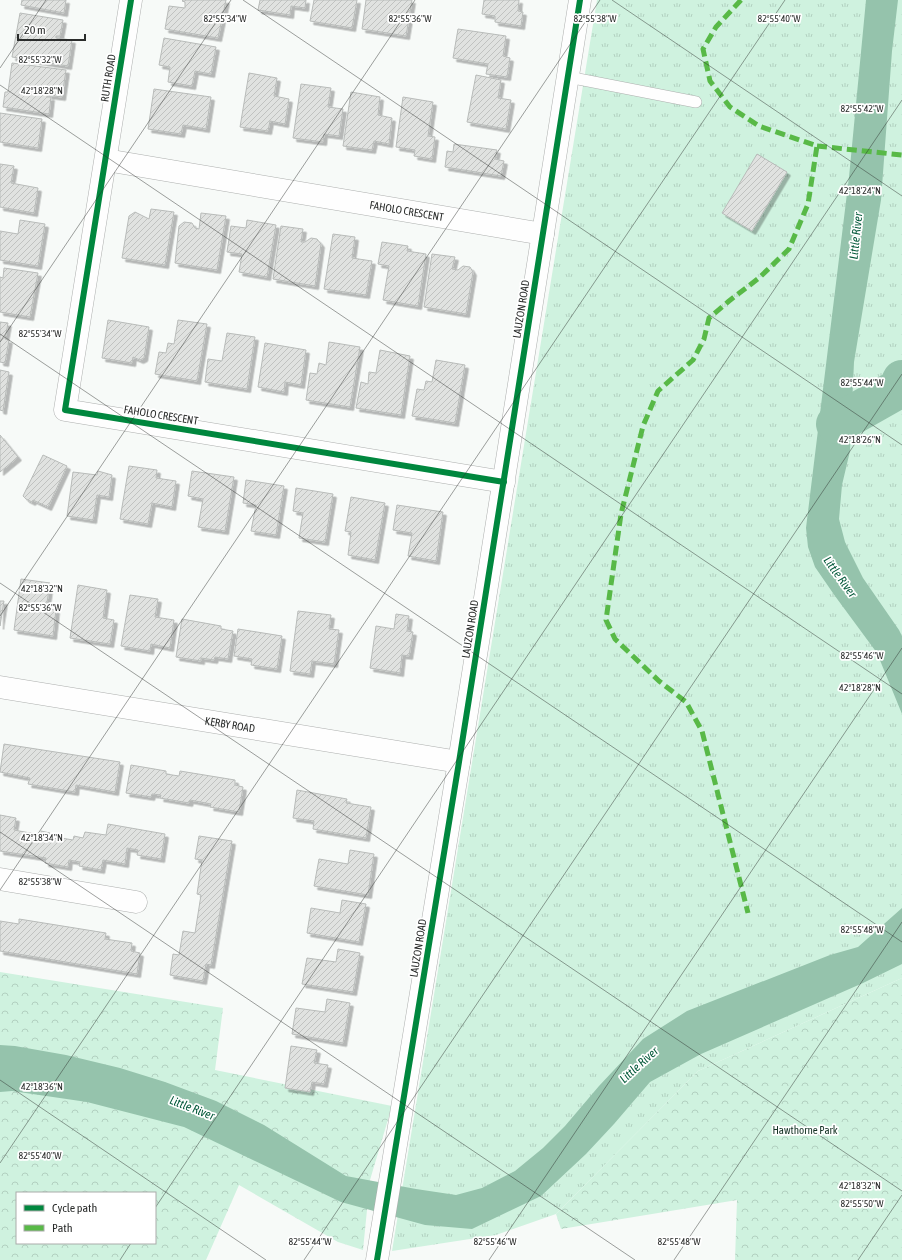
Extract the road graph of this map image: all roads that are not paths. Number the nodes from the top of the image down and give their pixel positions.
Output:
1 (131, 0) edge
2 (580, 0) edge
3 (568, 77) junction
4 (696, 102) dead end
5 (106, 160) junction
6 (543, 234) junction
7 (504, 482) junction
8 (0, 688) edge
9 (459, 762) junction
10 (0, 879) edge
11 (136, 902) dead end
12 (377, 1260) edge

1 - 5 street, RUTH ROAD
2 - 3 street, LAUZON ROAD
3 - 4 lane
3 - 6 street, LAUZON ROAD
5 - 6 street, FAHOLO CRESCENT
5 - 7 street, FAHOLO CRESCENT
6 - 7 street, LAUZON ROAD
7 - 9 street, LAUZON ROAD
8 - 9 street, KERBY ROAD
9 - 12 street, LAUZON ROAD
10 - 11 street

